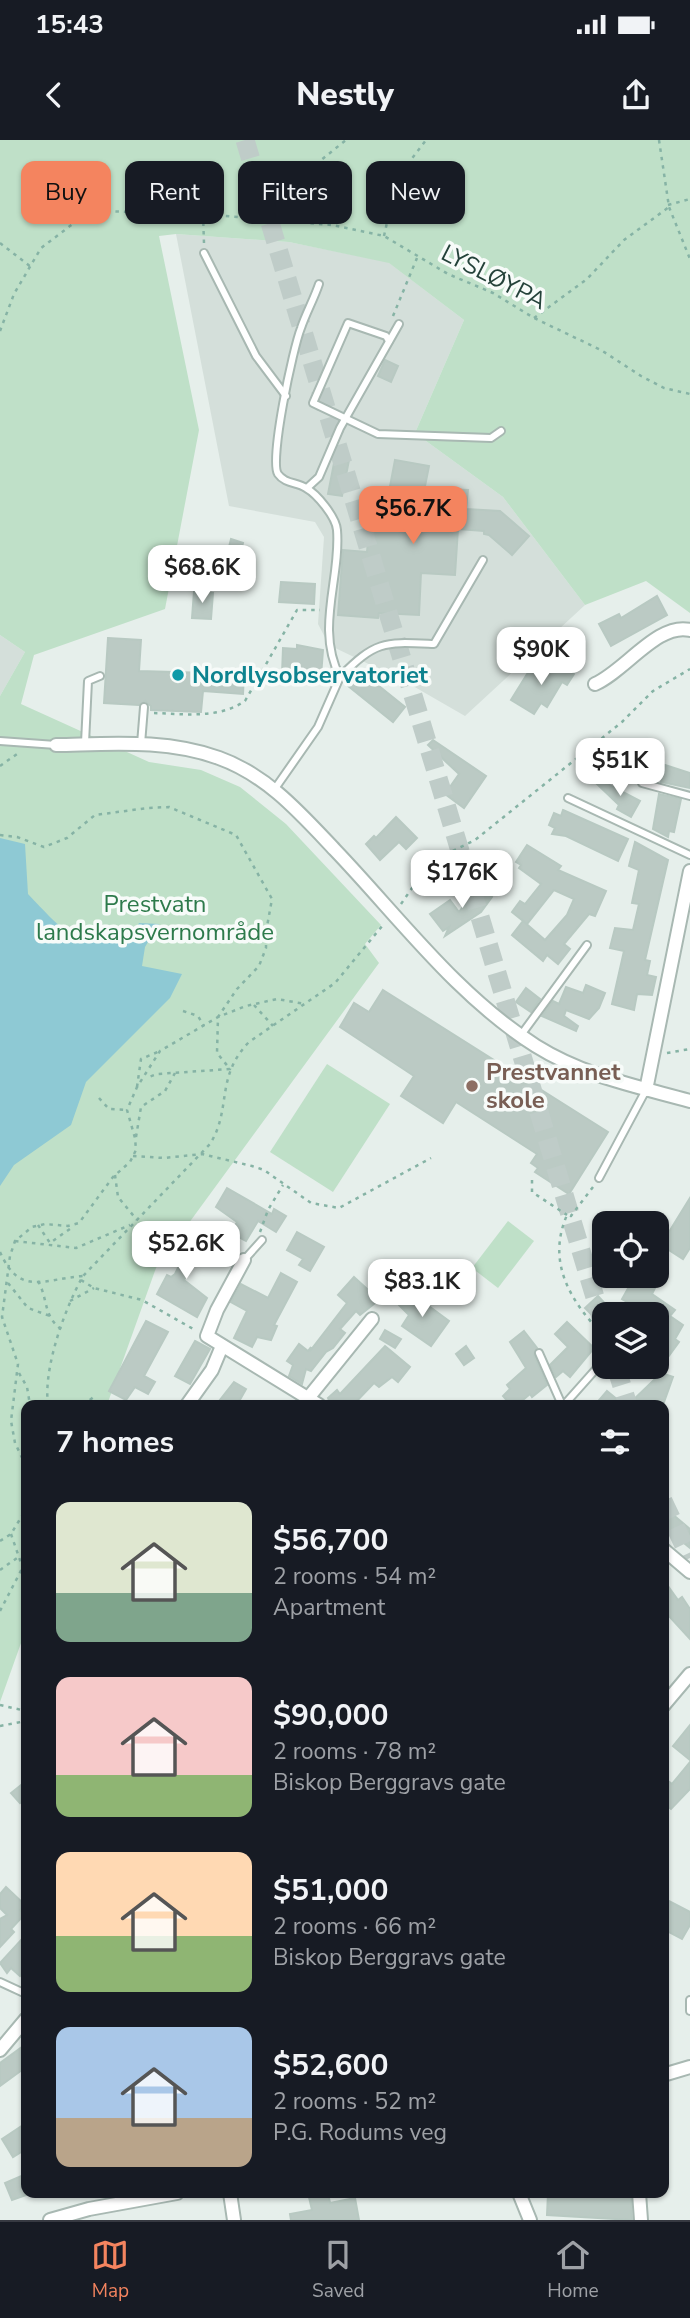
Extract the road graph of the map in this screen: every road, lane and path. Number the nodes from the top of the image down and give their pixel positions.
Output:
1 (346, 140) edge
2 (426, 140) edge
3 (659, 140) edge
4 (320, 161) edge
5 (690, 199) edge
6 (669, 206) junction
7 (125, 212) edge
8 (203, 224) edge
9 (312, 224) edge
10 (384, 236) junction
11 (0, 243) edge
12 (204, 253) joint
13 (418, 257) junction
14 (690, 259) edge
15 (31, 267) junction
16 (319, 284) dead end
17 (534, 318) junction
18 (399, 324) dead end
19 (0, 331) edge
20 (388, 338) junction
21 (690, 394) edge
22 (286, 396) junction
23 (347, 417) junction
24 (501, 431) dead end
25 (307, 488) junction
26 (483, 560) dead end
27 (329, 611) junction
28 (690, 630) edge
29 (690, 669) edge
30 (100, 676) dead end
31 (340, 677) junction
32 (595, 684) dead end
33 (144, 710) joint
34 (0, 741) edge
35 (26, 743) junction
36 (85, 743) junction
37 (56, 744) joint
38 (141, 744) junction
39 (0, 766) edge
40 (642, 783) dead end
41 (274, 790) junction
42 (690, 796) edge
43 (568, 797) dead end
44 (0, 835) edge
45 (690, 855) edge
46 (690, 871) edge
47 (398, 908) dead end
48 (387, 920) dead end
49 (587, 945) dead end
50 (305, 1004) junction
51 (253, 1005) junction
52 (183, 1011) dead end
53 (218, 1017) junction
54 (204, 1026) junction
55 (273, 1026) junction
56 (521, 1035) junction
57 (690, 1049) edge
58 (160, 1051) junction
59 (661, 1054) dead end
60 (230, 1069) junction
61 (175, 1073) junction
62 (143, 1079) junction
63 (137, 1087) junction
64 (646, 1090) junction
65 (99, 1098) dead end
66 (690, 1101) edge
67 (127, 1110) junction
68 (135, 1138) junction
69 (202, 1154) junction
70 (133, 1156) junction
71 (431, 1158) dead end
72 (115, 1175) junction
73 (599, 1178) joint
74 (532, 1180) dead end
75 (283, 1185) junction
76 (567, 1215) junction
77 (135, 1222) junction
78 (38, 1225) junction
79 (74, 1226) junction
80 (262, 1240) joint
81 (16, 1241) junction
82 (50, 1243) junction
83 (0, 1252) edge
84 (244, 1260) joint
85 (8, 1271) junction
86 (8, 1277) junction
87 (82, 1278) junction
88 (0, 1279) edge
89 (8, 1282) junction
90 (38, 1282) junction
91 (94, 1288) junction
92 (68, 1302) junction
93 (50, 1316) junction
94 (372, 1319) dead end
95 (592, 1322) edge
96 (61, 1329) junction
97 (207, 1336) junction
98 (222, 1346) junction
99 (539, 1353) dead end
100 (18, 1371) junction
101 (592, 1373) edge
102 (96, 1396) dead end
103 (29, 1400) edge
104 (47, 1400) edge
105 (90, 1400) edge
106 (191, 1400) edge
107 (312, 1400) edge
108 (315, 1400) edge
109 (561, 1400) edge
110 (568, 1400) edge
111 (21, 1456) edge
112 (21, 1516) edge
113 (10, 1534) junction
114 (0, 1541) edge
115 (669, 1554) edge
116 (17, 1558) junction
117 (21, 1564) edge
118 (21, 1568) edge
119 (0, 1570) edge
120 (690, 1572) edge
121 (0, 1611) edge
122 (690, 1674) edge
123 (669, 1699) edge
124 (0, 1705) edge
125 (21, 1710) edge
126 (21, 1722) edge
127 (0, 1726) edge
128 (0, 1982) edge
129 (21, 1992) edge
130 (690, 2000) edge
131 (690, 2011) edge
132 (21, 2025) edge
133 (0, 2049) edge
134 (690, 2067) edge
135 (669, 2073) edge
136 (150, 2198) edge
137 (231, 2198) edge
138 (521, 2198) edge
139 (639, 2198) edge
140 (50, 2220) edge
141 (234, 2220) edge
142 (530, 2220) edge
143 (641, 2220) edge

1 - 4 path
2 - 10 path
3 - 6 path
5 - 6 path
6 - 14 path
6 - 17 path
7 - 15 path, LYSLØYPA
8 - 12 path
9 - 10 path, LYSLØYPA
10 - 13 path, LYSLØYPA
11 - 15 path
12 - 22 lane
13 - 17 path, LYSLØYPA
13 - 20 path
15 - 19 path, LYSLØYPA
16 - 22 lane
17 - 21 path, LYSLØYPA
18 - 20 lane
20 - 23 lane
20 - 23 lane
22 - 25 lane
23 - 24 lane
23 - 25 lane
25 - 27 lane
26 - 31 lane
27 - 31 lane
27 - 33 path
28 - 32 street
29 - 47 path
30 - 36 lane
31 - 41 lane
33 - 38 lane
34 - 35 lane
35 - 37 lane
35 - 39 path
36 - 37 street
36 - 38 street
38 - 41 street
40 - 42 lane
41 - 56 street
43 - 45 lane
44 - 53 path
46 - 64 street
48 - 50 path
49 - 56 lane
50 - 51 path
50 - 55 path
51 - 53 path
51 - 55 path
52 - 54 path
53 - 54 path
53 - 60 path
54 - 58 path
55 - 60 path
56 - 64 street
57 - 59 path
58 - 62 path
58 - 63 path
60 - 61 path
60 - 69 path
61 - 62 path
61 - 68 path
62 - 63 path
63 - 67 path
64 - 66 street
64 - 73 lane
65 - 67 path
67 - 68 path
68 - 70 path
69 - 70 path
69 - 75 path
69 - 77 path
70 - 72 path
71 - 75 path
72 - 77 path
72 - 79 path
73 - 76 path
74 - 76 path
75 - 80 path
76 - 95 path
77 - 82 path
77 - 87 path
78 - 79 path
78 - 81 path
78 - 82 path
79 - 82 path
80 - 84 lane
81 - 82 path
81 - 85 path
83 - 85 path
84 - 97 street
85 - 86 path
85 - 90 path
86 - 88 path
86 - 89 path
87 - 90 path
87 - 91 path
87 - 92 path
89 - 93 path
89 - 100 path
90 - 93 path
91 - 92 path
91 - 97 path
92 - 96 path
93 - 96 path
94 - 108 street
96 - 104 path
97 - 98 street
98 - 106 street
98 - 107 street
99 - 109 lane
100 - 103 path
100 - 111 path
101 - 110 lane
102 - 105 path
112 - 113 path
113 - 114 path
113 - 116 path
115 - 120 street
116 - 117 path
116 - 119 path
118 - 121 path
122 - 123 street
124 - 125 path
126 - 127 path
128 - 129 lane
130 - 131 lane
132 - 133 street
134 - 135 street
136 - 140 street
137 - 141 street
138 - 142 street
139 - 143 street

